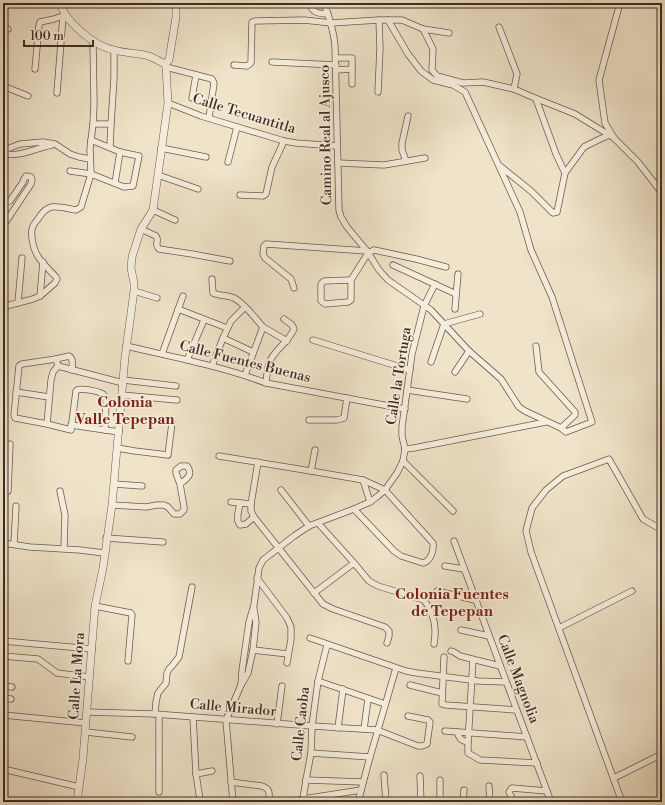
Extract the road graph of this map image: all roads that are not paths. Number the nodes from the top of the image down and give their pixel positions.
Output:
1 (61, 3) edge
2 (176, 3) edge
3 (309, 3) edge
4 (324, 3) edge
5 (620, 3) edge
6 (328, 14) junction
7 (64, 15) junction
8 (379, 20) junction
9 (388, 20) junction
10 (331, 22) junction
11 (499, 27) dead end
12 (423, 29) junction
13 (449, 33) dead end
14 (93, 41) junction
15 (114, 50) junction
16 (336, 58) junction
17 (272, 62) dead end
18 (234, 65) dead end
19 (165, 66) junction
20 (336, 68) junction
21 (35, 69) dead end
22 (352, 69) junction
23 (196, 75) junction
24 (352, 84) dead end
25 (3, 86) edge
26 (514, 89) junction
27 (378, 92) dead end
28 (57, 94) dead end
29 (28, 96) dead end
30 (192, 98) dead end
31 (536, 99) junction
32 (168, 103) junction
33 (408, 116) dead end
34 (209, 118) junction
35 (93, 124) junction
36 (111, 124) junction
37 (237, 127) junction
38 (612, 137) junction
39 (91, 140) junction
40 (284, 141) junction
41 (55, 144) junction
42 (337, 146) junction
43 (110, 147) junction
44 (161, 148) junction
45 (120, 152) junction
46 (3, 154) edge
47 (206, 157) dead end
48 (425, 158) dead end
49 (90, 159) junction
50 (406, 161) junction
51 (228, 162) dead end
52 (338, 163) junction
53 (498, 165) junction
54 (70, 171) dead end
55 (566, 173) junction
56 (91, 174) junction
57 (158, 175) junction
58 (651, 178) junction
59 (115, 183) junction
60 (662, 184) edge
61 (198, 189) dead end
62 (662, 193) edge
63 (240, 195) dead end
64 (3, 203) edge
65 (153, 210) junction
66 (175, 220) dead end
67 (3, 226) edge
68 (141, 229) junction
69 (368, 252) junction
70 (22, 258) dead end
71 (230, 261) dead end
72 (43, 262) junction
73 (393, 265) dead end
74 (446, 268) dead end
75 (458, 274) dead end
76 (212, 279) dead end
77 (351, 280) junction
78 (435, 284) junction
79 (294, 288) dead end
80 (134, 291) junction
81 (456, 294) junction
82 (40, 296) junction
83 (183, 296) dead end
84 (156, 298) dead end
85 (18, 303) junction
86 (6, 306) dead end
87 (424, 306) junction
88 (245, 307) junction
89 (178, 309) junction
90 (455, 309) dead end
91 (480, 314) dead end
92 (284, 319) dead end
93 (204, 320) junction
94 (444, 324) junction
95 (263, 327) junction
96 (227, 328) junction
97 (223, 338) junction
98 (313, 340) dead end
99 (287, 341) junction
100 (126, 346) junction
101 (536, 346) dead end
102 (469, 351) junction
103 (253, 352) junction
104 (162, 354) junction
105 (56, 359) junction
106 (187, 360) junction
107 (431, 362) dead end
108 (58, 366) junction
109 (212, 366) junction
110 (72, 370) junction
111 (410, 370) junction
112 (455, 372) dead end
113 (245, 375) junction
114 (123, 382) junction
115 (266, 383) junction
116 (176, 386) dead end
117 (407, 390) junction
118 (16, 392) junction
119 (122, 395) junction
120 (49, 397) junction
121 (347, 398) junction
122 (467, 399) dead end
123 (177, 400) dead end
124 (405, 409) junction
125 (309, 420) dead end
126 (546, 422) junction
127 (172, 423) dead end
128 (47, 424) junction
129 (71, 425) junction
130 (105, 430) junction
131 (563, 430) junction
132 (119, 432) junction
133 (10, 444) dead end
134 (117, 448) junction
135 (405, 449) junction
136 (315, 450) dead end
137 (219, 456) dead end
138 (403, 461) junction
139 (258, 462) junction
140 (312, 471) junction
141 (363, 480) junction
142 (114, 484) junction
143 (180, 484) dead end
144 (142, 486) dead end
145 (281, 490) dead end
146 (385, 490) junction
147 (3, 491) edge
148 (60, 491) dead end
149 (231, 502) dead end
150 (370, 502) junction
151 (240, 503) junction
152 (251, 504) junction
153 (112, 505) junction
154 (16, 506) dead end
155 (354, 509) junction
156 (453, 511) dead end
157 (254, 517) junction
158 (318, 523) junction
159 (309, 526) junction
160 (662, 530) edge
161 (106, 538) junction
162 (454, 541) dead end
163 (163, 542) dead end
164 (3, 543) edge
165 (14, 544) junction
166 (64, 548) junction
167 (278, 548) junction
168 (104, 553) junction
169 (354, 563) junction
170 (445, 566) dead end
171 (464, 569) junction
172 (257, 578) junction
173 (192, 587) dead end
174 (437, 591) dead end
175 (632, 591) dead end
176 (314, 593) junction
177 (475, 600) junction
178 (254, 605) junction
179 (95, 606) junction
180 (559, 628) junction
181 (461, 630) dead end
182 (489, 636) junction
183 (310, 638) dead end
184 (3, 641) edge
185 (387, 643) dead end
186 (434, 644) dead end
187 (327, 645) junction
188 (92, 649) junction
189 (253, 650) junction
190 (451, 652) dead end
191 (288, 654) junction
192 (3, 656) edge
193 (444, 657) dead end
194 (473, 660) junction
195 (128, 661) dead end
196 (287, 663) dead end
197 (500, 666) junction
198 (396, 668) junction
199 (444, 676) junction
200 (89, 677) junction
201 (472, 680) junction
202 (318, 681) junction
203 (506, 682) junction
204 (241, 685) junction
205 (410, 685) dead end
206 (3, 686) edge
207 (282, 686) dead end
208 (12, 687) dead end
209 (343, 689) junction
210 (442, 693) junction
211 (3, 698) edge
212 (368, 698) junction
213 (11, 699) dead end
214 (385, 704) junction
215 (471, 707) junction
216 (516, 710) junction
217 (86, 712) junction
218 (3, 715) edge
219 (157, 715) junction
220 (408, 716) dead end
221 (193, 717) junction
222 (226, 720) junction
223 (86, 723) junction
224 (277, 724) junction
225 (312, 726) junction
226 (338, 728) junction
227 (364, 729) junction
228 (377, 730) junction
229 (445, 731) dead end
230 (86, 732) junction
231 (457, 732) junction
232 (469, 732) junction
233 (132, 737) dead end
234 (527, 737) junction
235 (468, 742) junction
236 (311, 753) junction
237 (662, 754) edge
238 (370, 757) junction
239 (537, 763) junction
240 (3, 769) edge
241 (212, 771) dead end
242 (196, 774) junction
243 (384, 775) dead end
244 (420, 776) dead end
245 (614, 778) junction
246 (306, 780) junction
247 (440, 780) dead end
248 (231, 782) junction
249 (363, 782) junction
250 (489, 786) dead end
251 (79, 787) junction
252 (361, 790) junction
253 (464, 790) dead end
254 (546, 791) junction
255 (159, 792) dead end
256 (3, 800) edge
257 (200, 800) dead end
258 (300, 801) edge
259 (12, 802) edge
260 (78, 802) edge
261 (233, 802) edge
262 (269, 802) edge
263 (358, 802) edge
264 (386, 802) edge
265 (421, 802) edge
266 (440, 802) edge
267 (463, 802) edge
268 (490, 802) edge
269 (514, 802) edge
270 (551, 802) edge
271 (622, 802) edge

1 - 7 street
2 - 19 street
3 - 6 street
4 - 6 street, Camino Real al Ajusco
5 - 38 street
6 - 10 street, Camino Real al Ajusco
7 - 14 street
7 - 21 street
7 - 28 street
8 - 9 street
8 - 10 street
8 - 27 street
9 - 12 street
9 - 53 street
10 - 16 street, Camino Real al Ajusco
10 - 18 street
11 - 26 street
12 - 13 street
12 - 26 street
14 - 15 street
14 - 35 street
15 - 19 street
15 - 36 street
16 - 20 street, Camino Real al Ajusco
16 - 22 street
17 - 20 street
19 - 23 street
19 - 32 street
20 - 22 street
20 - 42 street, Camino Real al Ajusco
22 - 24 street
23 - 30 street
23 - 34 street
25 - 29 street
26 - 31 street
31 - 38 street
31 - 55 street
32 - 34 street, Calle Tecuantitla
32 - 44 street
33 - 50 street
34 - 37 street, Calle Tecuantitla
35 - 36 street
35 - 39 street
36 - 43 street
37 - 40 street, Calle Tecuantitla
37 - 51 street
38 - 55 street
38 - 58 street
39 - 43 street
39 - 49 street
40 - 42 street, Calle Tecuantitla
40 - 63 street
41 - 46 street
41 - 46 street
41 - 49 street
42 - 52 street, Camino Real al Ajusco
43 - 45 street
44 - 47 street
44 - 57 street
45 - 59 street
45 - 59 street
48 - 50 street
49 - 56 street
50 - 52 street
52 - 69 street, Camino Real al Ajusco
53 - 55 street
53 - 131 street
54 - 56 street
56 - 59 street
56 - 72 street
57 - 61 street
57 - 65 street
58 - 60 street
58 - 62 street
64 - 67 street
65 - 66 street
65 - 68 street, Calle La Mora
68 - 71 street
68 - 80 street, Calle La Mora
69 - 74 street
69 - 77 street
69 - 79 street
69 - 87 street, Camino Real al Ajusco
70 - 85 street
72 - 82 street
72 - 82 street
73 - 78 street
75 - 81 street
76 - 88 street
77 - 77 street
78 - 81 street
78 - 87 street, Calle la Tortuga
80 - 84 street
80 - 100 street, Calle La Mora
81 - 90 street
82 - 85 street
83 - 89 street
85 - 86 street
87 - 94 street, Camino Real al Ajusco
87 - 111 street, Calle la Tortuga
88 - 95 street
88 - 96 street
89 - 93 street
89 - 104 street
91 - 94 street
92 - 99 street
93 - 96 street
93 - 106 street
94 - 102 street, Camino Real al Ajusco
94 - 107 street
95 - 99 street
95 - 103 street
96 - 97 street
97 - 103 street
97 - 109 street
98 - 111 street
99 - 115 street
100 - 104 street, Calle Fuentes Buenas
100 - 114 street, Calle La Mora
101 - 131 street
102 - 112 street
102 - 126 street, Camino Real al Ajusco
103 - 113 street
104 - 106 street, Calle Fuentes Buenas
105 - 108 street
105 - 110 street
105 - 118 street
106 - 109 street, Calle Fuentes Buenas
108 - 110 street
108 - 120 street
109 - 113 street, Calle Fuentes Buenas
110 - 114 street
111 - 117 street, Calle la Tortuga
113 - 115 street, Calle Fuentes Buenas
114 - 116 street
114 - 119 street, Calle La Mora
115 - 121 street, Calle Fuentes Buenas
117 - 122 street
117 - 124 street, Calle la Tortuga
118 - 120 street
118 - 128 street
119 - 123 street
119 - 132 street, Calle La Mora
120 - 128 street
121 - 124 street, Calle Fuentes Buenas
121 - 125 street
124 - 135 street, Calle la Tortuga
126 - 131 street, Camino Real al Ajusco
126 - 135 street
127 - 134 street
128 - 129 street
129 - 130 street
129 - 130 street
130 - 132 street
132 - 134 street, Calle La Mora
133 - 147 street
134 - 142 street, Calle La Mora
135 - 138 street, Calle la Tortuga
136 - 140 street
137 - 139 street
138 - 146 street, Calle la Tortuga
138 - 156 street
139 - 140 street
139 - 152 street
140 - 141 street
141 - 146 street
141 - 150 street
142 - 144 street
142 - 153 street, Calle La Mora
143 - 153 street
145 - 159 street
146 - 150 street, Calle la Tortuga
146 - 155 street
148 - 166 street
149 - 151 street
150 - 155 street, Calle la Tortuga
151 - 152 street
151 - 157 street
152 - 157 street
153 - 161 street, Calle La Mora
154 - 165 street
155 - 158 street, Calle la Tortuga
157 - 167 street
158 - 159 street, Calle la Tortuga
158 - 169 street
159 - 167 street, Calle la Tortuga
160 - 180 street
161 - 163 street
161 - 168 street, Calle La Mora
162 - 171 street, Calle Magnolia
164 - 165 street
165 - 166 street
166 - 168 street
167 - 172 street, Calle la Tortuga
167 - 176 street
168 - 179 street, Calle La Mora
169 - 176 street
169 - 186 street
170 - 171 street
171 - 177 street, Calle Magnolia
172 - 178 street, Calle la Tortuga
172 - 191 street
173 - 219 street
174 - 177 street
175 - 180 street
176 - 185 street
177 - 182 street, Calle Magnolia
178 - 189 street
178 - 204 street
179 - 188 street, Calle La Mora
179 - 195 street
180 - 245 street
181 - 182 street
182 - 197 street, Calle Magnolia
183 - 187 street
184 - 188 street
187 - 198 street
187 - 202 street, Calle Caoba
188 - 200 street, Calle La Mora
189 - 191 street
189 - 204 street
190 - 194 street
191 - 196 street
192 - 200 street
193 - 199 street
194 - 197 street
194 - 201 street
197 - 203 street, Calle Magnolia
198 - 199 street
198 - 214 street
199 - 201 street
199 - 210 street
200 - 217 street, Calle La Mora
201 - 203 street
201 - 215 street
202 - 209 street
202 - 225 street, Calle Caoba
203 - 216 street, Calle Magnolia
204 - 222 street
205 - 210 street
206 - 208 street
207 - 224 street
209 - 212 street
209 - 226 street
210 - 215 street
211 - 213 street
212 - 214 street
212 - 227 street
214 - 228 street
215 - 216 street
215 - 232 street
216 - 234 street, Calle Magnolia
217 - 219 street, Calle Mirador
217 - 223 street, Calle La Mora
218 - 223 street
219 - 221 street, Calle Mirador
219 - 255 street
220 - 228 street, Calle Mirador
221 - 222 street, Calle Mirador
221 - 242 street
222 - 224 street, Calle Mirador
222 - 248 street
223 - 230 street, Calle La Mora
224 - 225 street, Calle Mirador
225 - 226 street, Calle Mirador
225 - 236 street, Calle Caoba
226 - 227 street, Calle Mirador
227 - 228 street, Calle Mirador
228 - 238 street
229 - 231 street
230 - 233 street
230 - 251 street, Calle La Mora
231 - 232 street
231 - 235 street
232 - 234 street
232 - 235 street
234 - 239 street, Calle Magnolia
235 - 239 street
236 - 238 street
236 - 246 street, Calle Caoba
237 - 245 street
238 - 249 street
239 - 254 street, Calle Magnolia
240 - 251 street
241 - 242 street
242 - 257 street
243 - 264 street
244 - 265 street
245 - 271 street
246 - 249 street
246 - 258 street, Calle Caoba
247 - 266 street
248 - 261 street
248 - 262 street
249 - 252 street
250 - 268 street
251 - 260 street, Calle La Mora
252 - 258 street
252 - 263 street
253 - 267 street
254 - 269 street
254 - 270 street, Calle Magnolia
256 - 259 street

